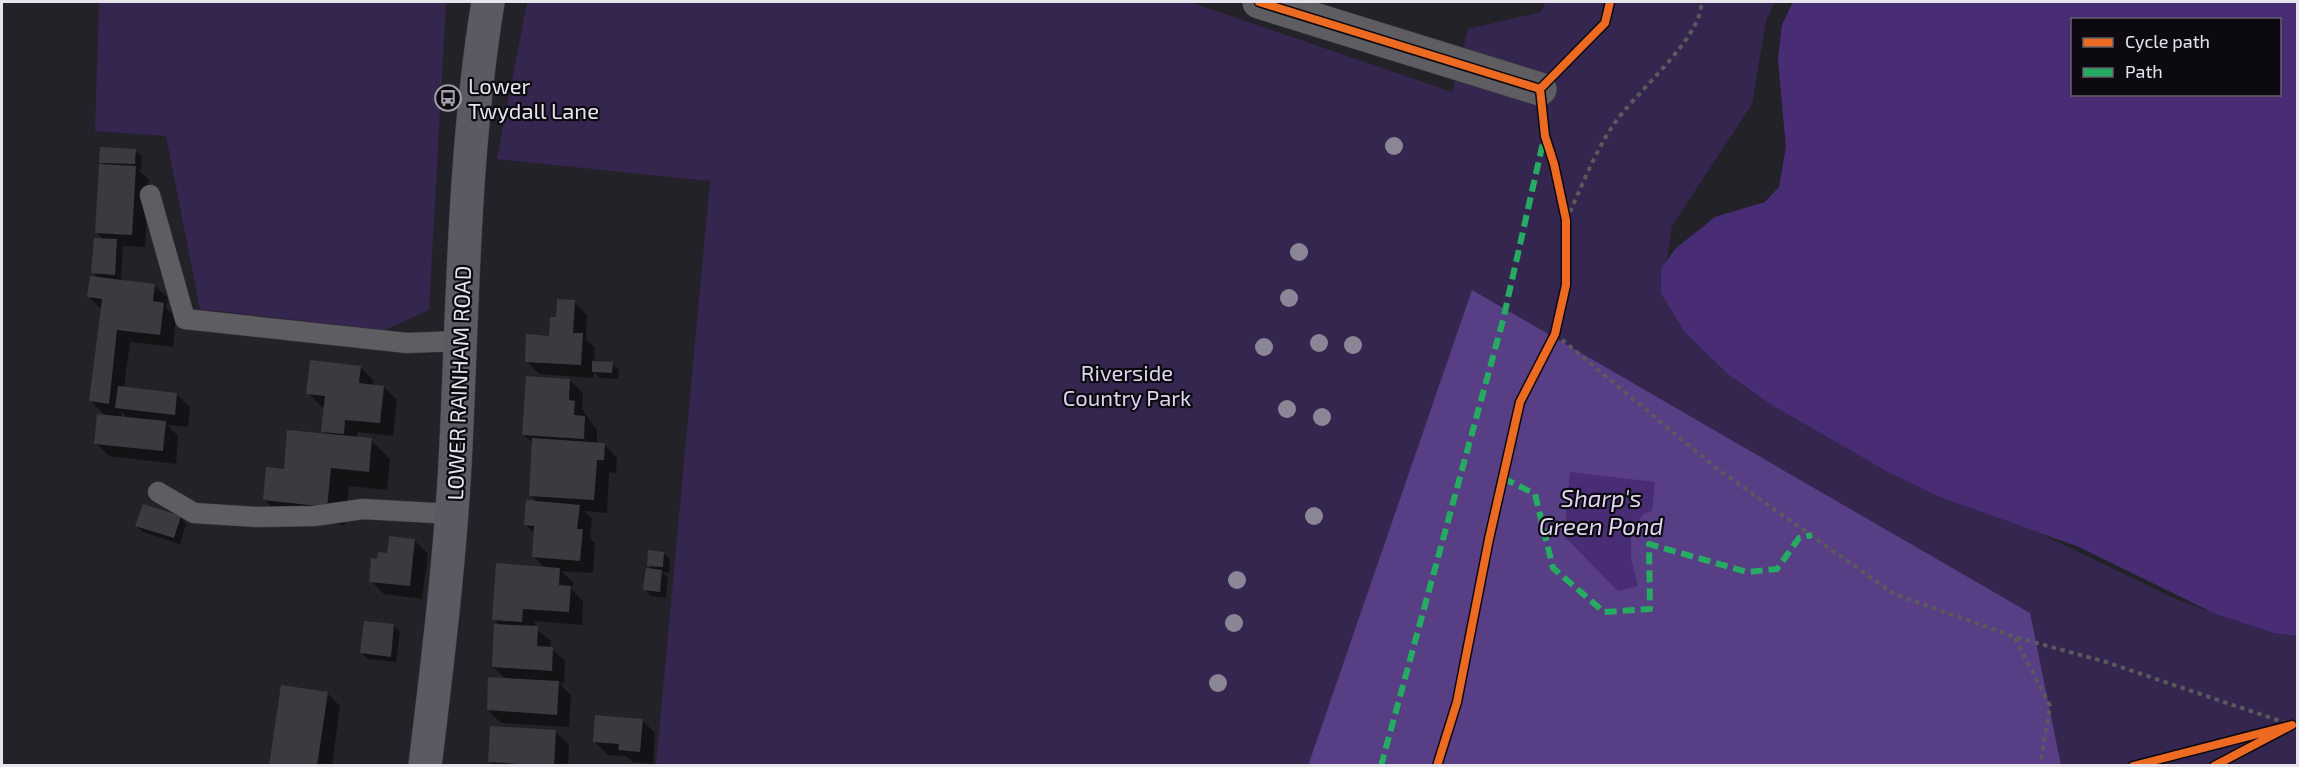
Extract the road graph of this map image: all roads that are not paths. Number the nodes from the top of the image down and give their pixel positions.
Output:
1 (489, 2) edge
2 (1259, 2) edge
3 (1540, 89) dead end
4 (150, 195) dead end
5 (460, 341) junction
6 (158, 492) dead end
7 (452, 514) junction
8 (425, 765) edge

1 - 5 main road, LOWER RAINHAM ROAD
2 - 3 street
4 - 5 lane
5 - 7 main road, LOWER RAINHAM ROAD
6 - 7 lane
7 - 8 main road, LOWER RAINHAM ROAD

